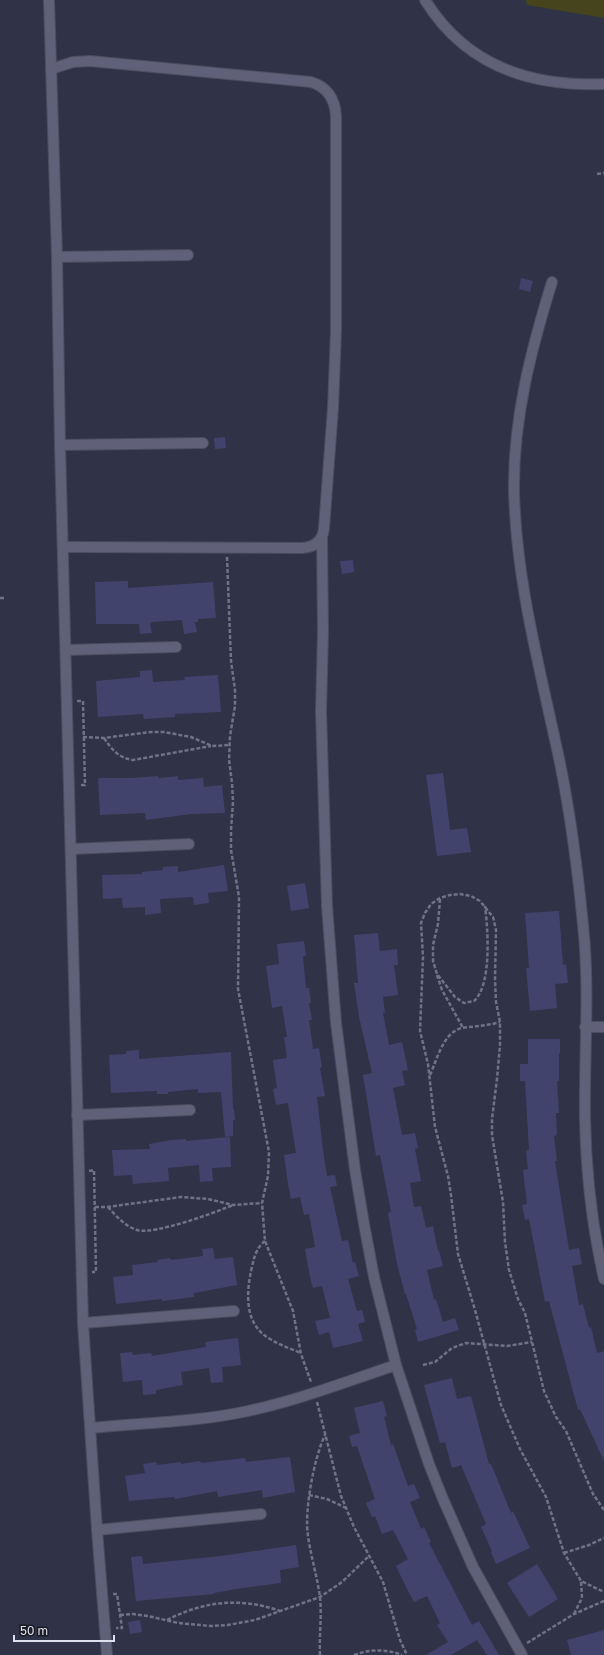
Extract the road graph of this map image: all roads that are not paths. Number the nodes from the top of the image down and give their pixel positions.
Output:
1 (49, 0) edge
2 (425, 0) edge
3 (51, 70) junction
4 (604, 84) edge
5 (188, 255) dead end
6 (58, 256) junction
7 (552, 282) dead end
8 (203, 443) dead end
9 (60, 445) junction
10 (322, 537) junction
11 (63, 547) junction
12 (176, 646) dead end
13 (66, 650) junction
14 (189, 844) dead end
15 (71, 849) junction
16 (585, 1027) junction
17 (604, 1027) edge
18 (190, 1110) dead end
19 (77, 1115) junction
20 (604, 1279) edge
21 (234, 1311) dead end
22 (83, 1324) junction
23 (396, 1365) junction
24 (91, 1428) junction
25 (261, 1514) dead end
26 (97, 1530) junction
27 (520, 1652) edge
28 (107, 1655) edge

1 - 3 street
2 - 4 street
3 - 6 street
3 - 10 street
5 - 6 street
6 - 9 street
7 - 16 street
8 - 9 street
9 - 11 street
10 - 11 street
10 - 23 street
11 - 13 street
12 - 13 street
13 - 15 street
14 - 15 street
15 - 19 street
16 - 17 street
16 - 20 street
18 - 19 street
19 - 22 street
21 - 22 street
22 - 24 street
23 - 24 street
23 - 27 street
24 - 26 street
25 - 26 street
26 - 28 street

